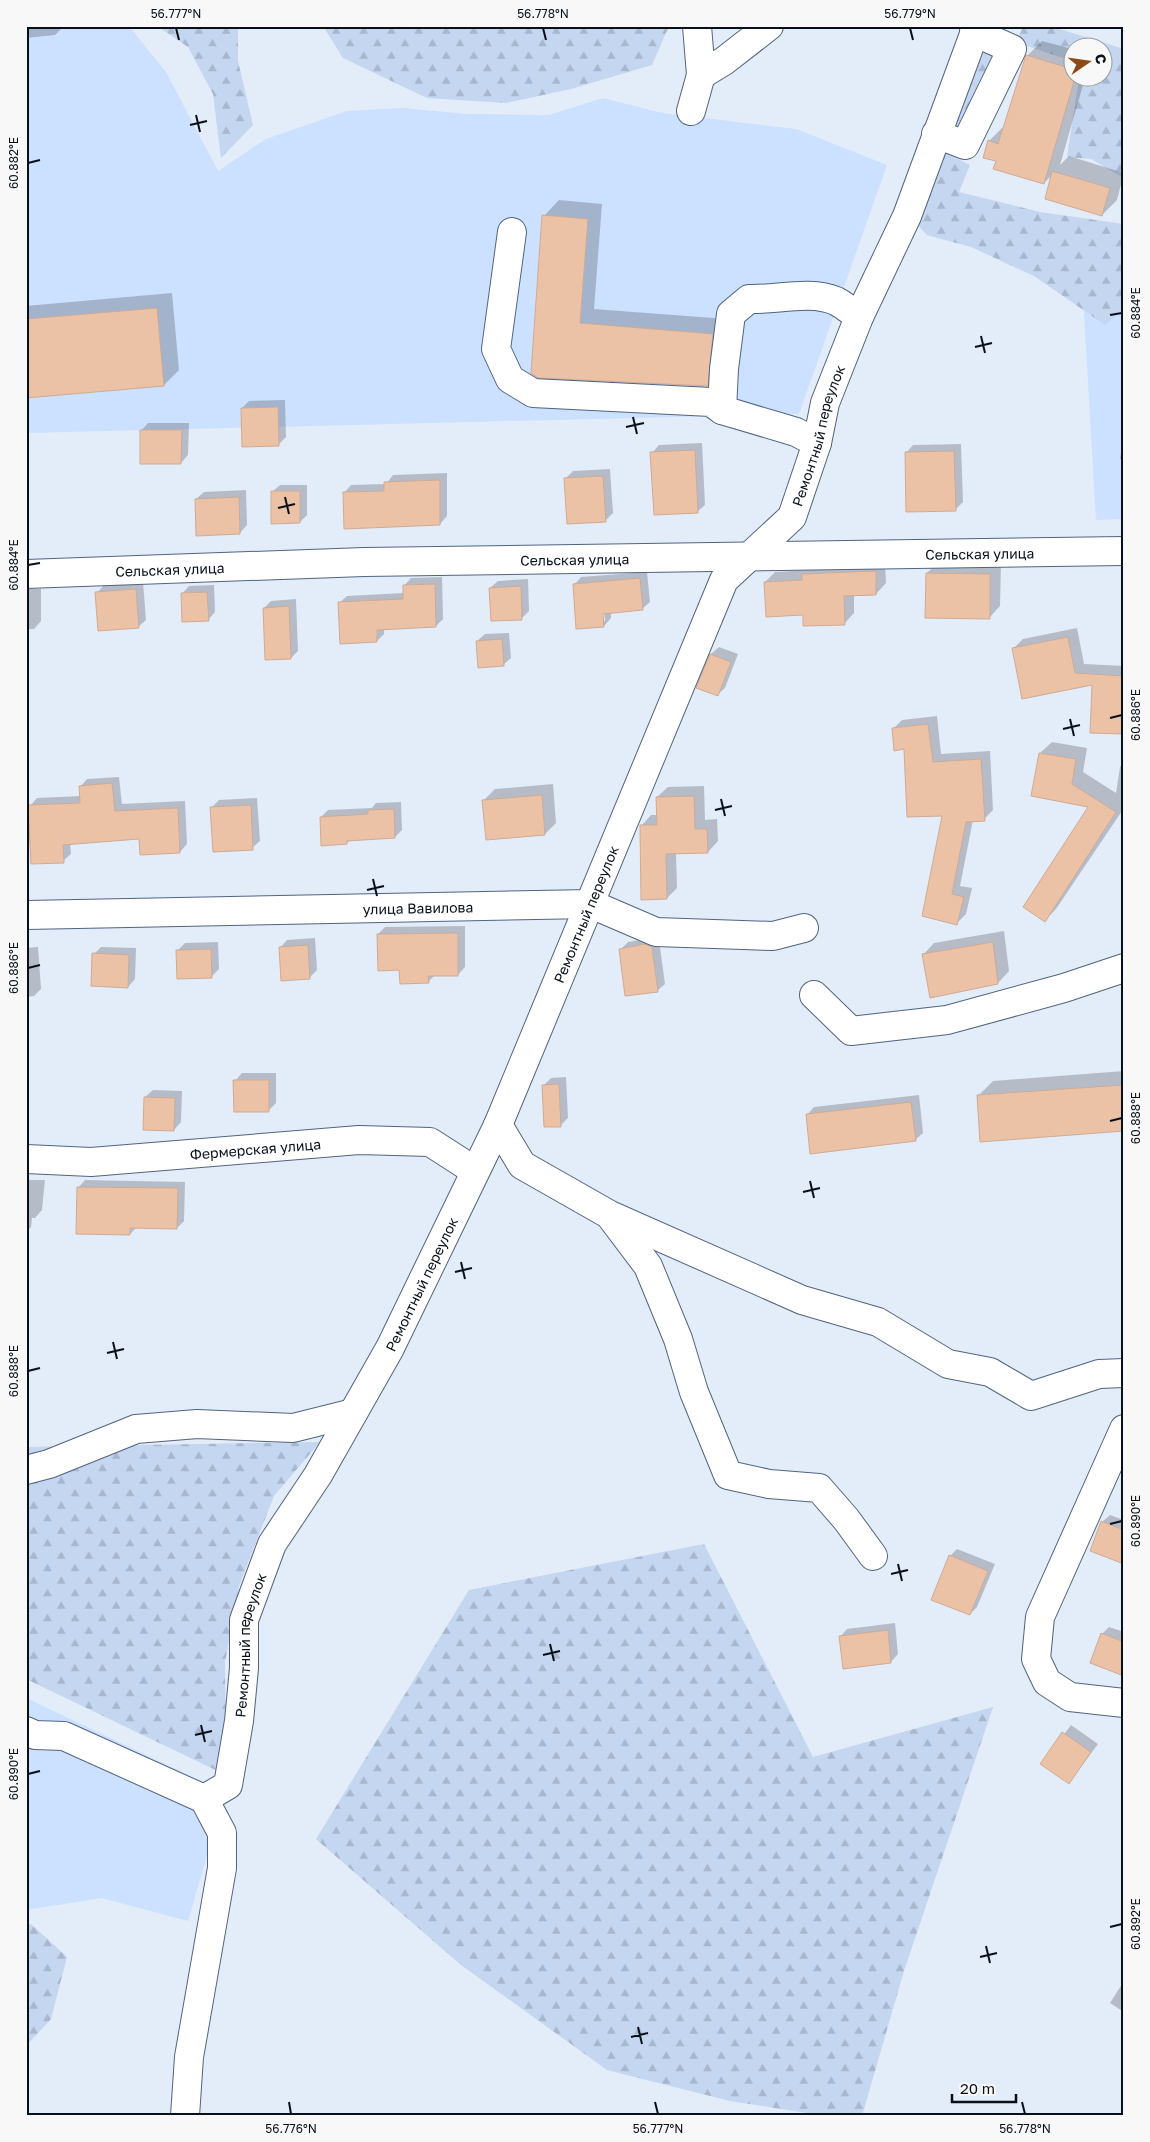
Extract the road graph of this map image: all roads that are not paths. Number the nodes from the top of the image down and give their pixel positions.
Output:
1 (698, 26) edge
2 (768, 26) edge
3 (976, 29) edge
4 (701, 75) junction
5 (691, 111) dead end
6 (936, 134) junction
7 (512, 232) dead end
8 (859, 317) junction
9 (722, 410) junction
10 (817, 442) junction
11 (1124, 551) edge
12 (749, 557) junction
13 (26, 574) edge
14 (591, 904) junction
15 (26, 915) edge
16 (804, 928) dead end
17 (1124, 968) edge
18 (814, 995) dead end
19 (498, 1125) junction
20 (26, 1159) edge
21 (475, 1171) junction
22 (610, 1215) junction
23 (1124, 1373) edge
24 (353, 1414) junction
25 (1124, 1429) edge
26 (26, 1470) edge
27 (873, 1556) dead end
28 (1124, 1703) edge
29 (26, 1731) edge
30 (204, 1800) junction
31 (185, 2116) edge

1 - 4 street
2 - 4 street
3 - 6 street, Ремонтный переулок
3 - 6 street
4 - 5 street
6 - 8 street, Ремонтный переулок
7 - 9 street
8 - 9 street
8 - 10 street, Ремонтный переулок
9 - 10 street
10 - 12 street, Ремонтный переулок
11 - 12 street, Сельская улица
12 - 13 street, Сельская улица
12 - 14 street, Ремонтный переулок
14 - 15 street, улица Вавилова
14 - 16 street, улица Вавилова
14 - 19 street, Ремонтный переулок
17 - 18 street
19 - 21 street, Ремонтный переулок
19 - 22 street
20 - 21 street, Фермерская улица
21 - 24 street, Ремонтный переулок
22 - 23 street
22 - 27 street
24 - 26 street
24 - 30 street, Ремонтный переулок
25 - 28 street
29 - 30 street
30 - 31 street

